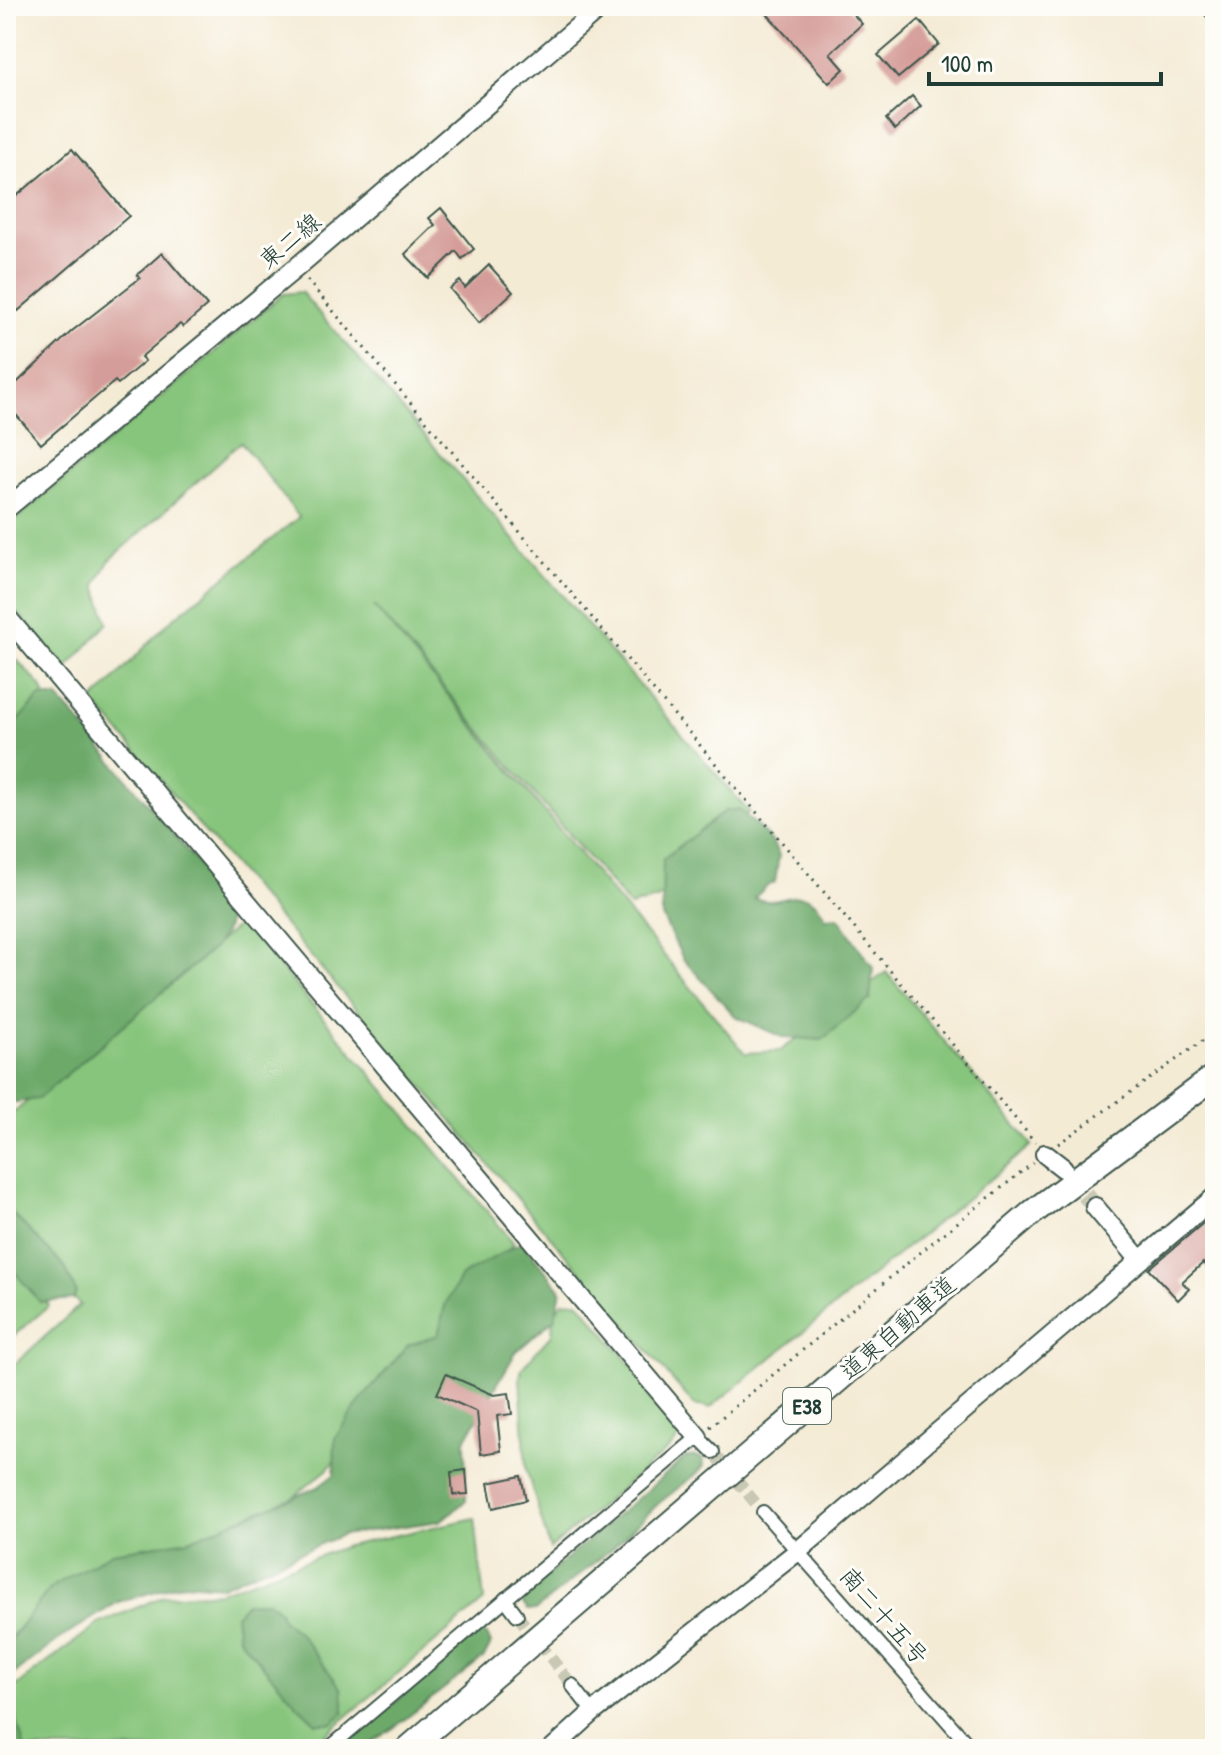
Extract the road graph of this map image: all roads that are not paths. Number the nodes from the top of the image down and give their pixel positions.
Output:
1 (602, 6) edge
2 (1207, 6) edge
3 (1215, 16) edge
4 (6, 509) edge
5 (6, 616) edge
6 (1215, 1076) edge
7 (1045, 1154) road end
8 (1063, 1168) tunnel mouth
9 (1215, 1197) edge
10 (1095, 1207) tunnel mouth
11 (1140, 1260) junction
12 (698, 1437) junction
13 (713, 1452) tunnel mouth
14 (763, 1512) tunnel mouth
15 (798, 1551) junction
16 (505, 1599) junction
17 (517, 1615) tunnel mouth
18 (572, 1685) tunnel mouth
19 (593, 1712) junction
20 (328, 1749) edge
21 (408, 1749) edge
22 (552, 1749) edge
23 (972, 1749) edge

1 - 4 street, 東二線
2 - 3 street
5 - 12 street
6 - 21 highway, 道東自動車道 / E38
7 - 8 street
9 - 11 street
10 - 11 street
11 - 15 street
12 - 13 street
12 - 16 street
14 - 15 street, 南二十五号
15 - 19 street
15 - 23 street, 南二十五号
16 - 17 street
16 - 20 street
18 - 19 street
19 - 22 street

